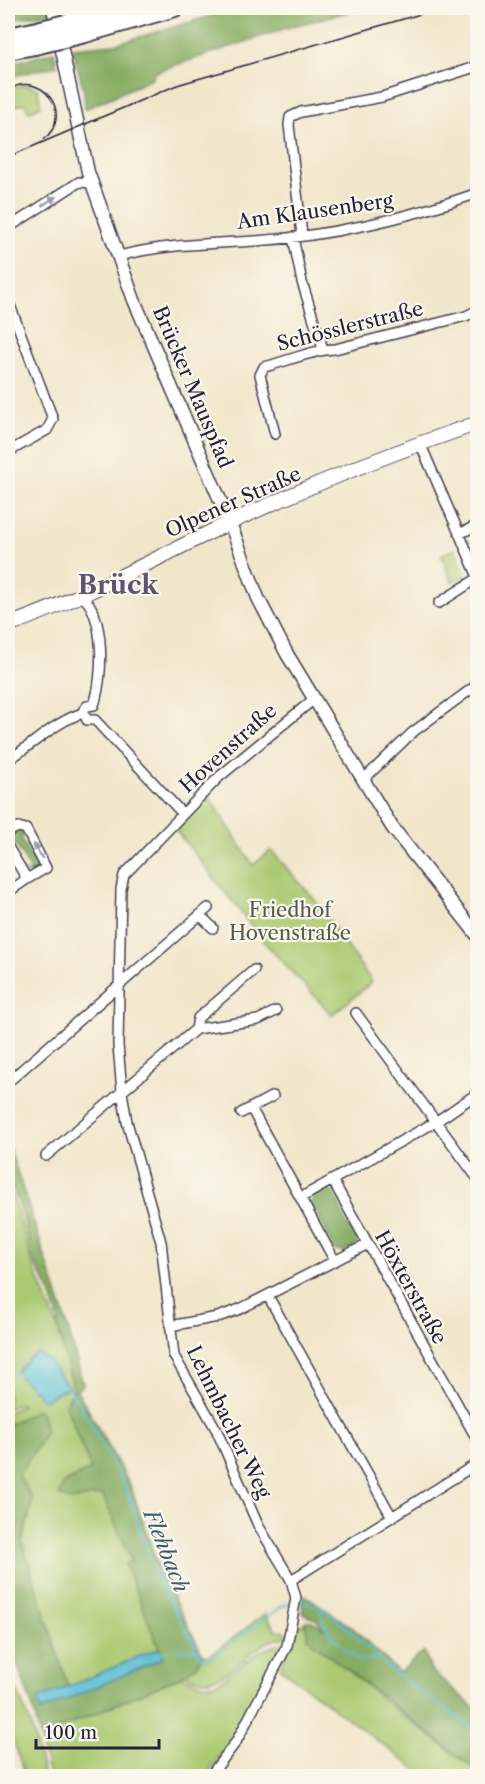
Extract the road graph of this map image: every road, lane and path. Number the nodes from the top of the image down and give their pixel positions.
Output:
1 (53, 8) edge
2 (125, 8) edge
3 (175, 8) edge
4 (83, 26) junction
5 (8, 36) edge
6 (34, 38) junction
7 (8, 51) edge
8 (477, 66) edge
9 (92, 183) junction
10 (477, 193) edge
11 (8, 228) edge
12 (297, 236) junction
13 (119, 256) junction
14 (8, 300) edge
15 (477, 310) edge
16 (322, 349) junction
17 (477, 423) edge
18 (275, 434) dead end
19 (420, 444) junction
20 (8, 452) edge
21 (230, 523) junction
22 (477, 525) edge
23 (459, 534) junction
24 (477, 578) edge
25 (82, 596) junction
26 (439, 603) dead end
27 (8, 625) edge
28 (477, 684) edge
29 (314, 699) junction
30 (94, 705) junction
31 (83, 713) junction
32 (96, 720) junction
33 (8, 760) edge
34 (364, 779) junction
35 (183, 813) junction
36 (8, 832) edge
37 (8, 847) edge
38 (27, 879) junction
39 (8, 892) edge
40 (213, 928) dead end
41 (477, 936) edge
42 (254, 970) dead end
43 (119, 987) junction
44 (276, 1011) dead end
45 (356, 1013) dead end
46 (196, 1029) junction
47 (9, 1081) edge
48 (122, 1092) junction
49 (477, 1093) edge
50 (273, 1096) dead end
51 (251, 1108) junction
52 (241, 1113) dead end
53 (437, 1121) junction
54 (46, 1156) dead end
55 (477, 1179) edge
56 (333, 1181) junction
57 (302, 1197) junction
58 (366, 1245) junction
59 (335, 1261) junction
60 (268, 1296) junction
61 (170, 1326) junction
62 (477, 1441) edge
63 (477, 1463) edge
64 (392, 1517) junction
65 (291, 1580) junction
66 (210, 1776) edge

1 - 9 main road, Brücker Mauspfad
2 - 4 highway
3 - 4 highway
4 - 6 highway, bridge
5 - 6 highway
6 - 7 highway
8 - 12 street
11 -> 9 street
9 - 13 main road, Brücker Mauspfad
10 - 12 street, Am Klausenberg
12 - 13 street, Am Klausenberg
12 - 16 street
13 - 21 main road, Brücker Mauspfad
14 - 20 street
15 - 16 street, Schösslerstraße
16 - 18 street, Schösslerstraße
17 - 19 main road, Olpener Straße
19 - 21 main road, Olpener Straße
19 - 23 street
21 - 25 main road, Olpener Straße
21 - 29 main road, Brücker Mauspfad
22 - 23 street
23 - 24 street
24 - 26 street
25 - 27 main road, Olpener Straße
25 - 30 street
28 - 34 street
29 - 34 main road, Brücker Mauspfad
29 - 35 street, Hovenstraße
30 - 31 street
30 - 32 street
31 - 32 street, Hovenstraße
31 - 33 street
32 - 35 street, Hovenstraße
34 - 41 main road, Brücker Mauspfad
35 - 43 street, Lehmbacher Weg
38 -> 36 street
37 - 38 street
38 - 39 street
40 - 43 street
42 - 46 street
43 - 47 street
43 - 48 street, Lehmbacher Weg
44 - 46 street
45 - 53 street
46 - 48 street
48 - 54 street
48 - 61 street, Lehmbacher Weg
49 - 53 street
50 - 51 street
51 - 52 street
51 - 57 street
53 - 55 street
53 - 56 street
56 - 57 street
56 - 58 street, Höxterstraße
57 - 59 street
58 - 59 street
58 - 62 street, Höxterstraße
59 - 60 street
60 - 61 street
60 - 64 street
61 - 65 street, Lehmbacher Weg
63 - 64 street
64 - 65 street
65 - 66 street, Lehmbacher Weg

